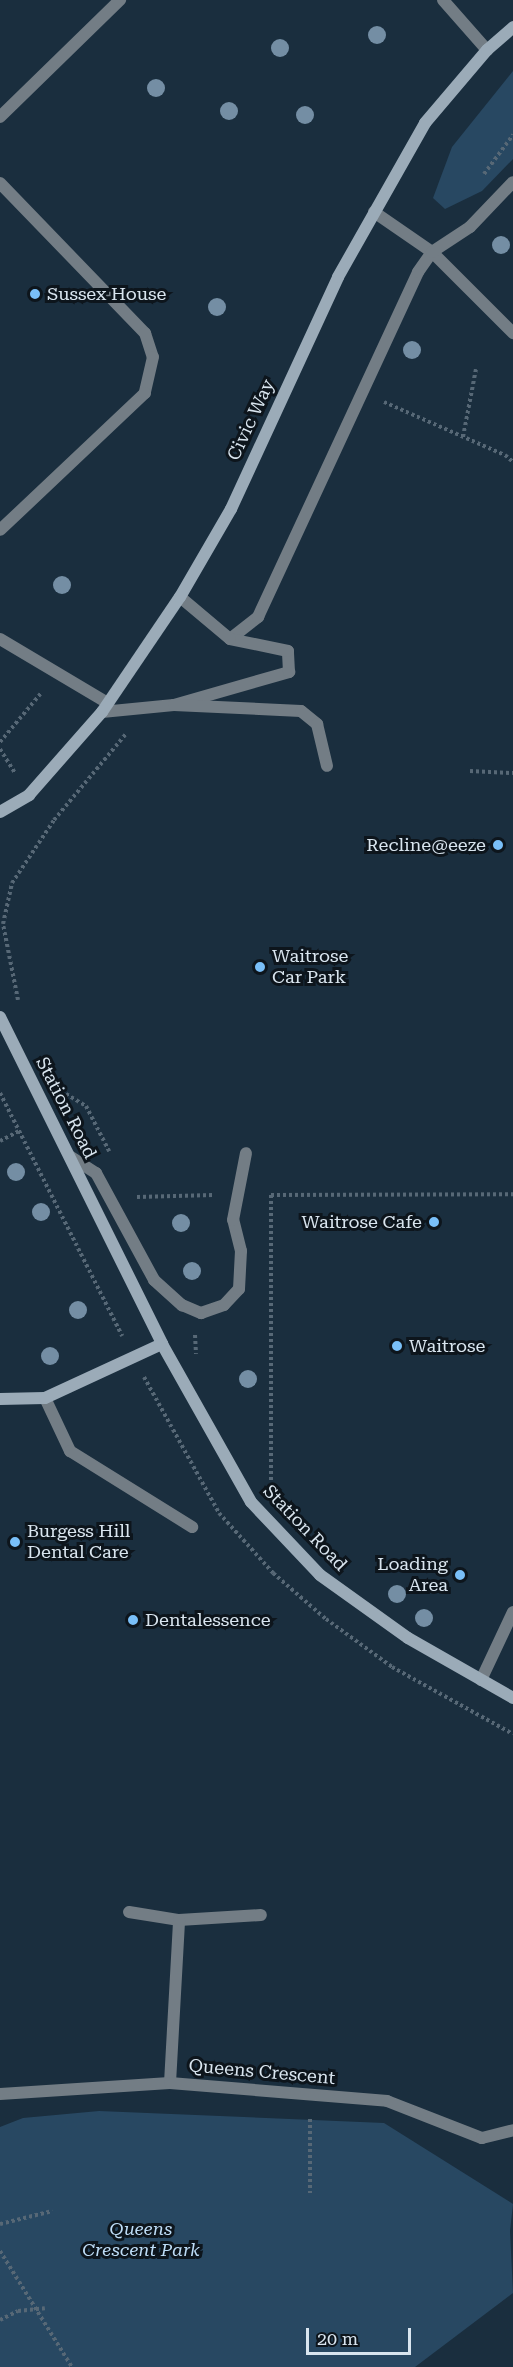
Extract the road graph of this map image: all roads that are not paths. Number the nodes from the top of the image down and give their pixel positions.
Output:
1 (120, 0) edge
2 (443, 0) edge
3 (513, 27) edge
4 (487, 50) junction
5 (0, 117) edge
6 (513, 182) edge
7 (0, 183) edge
8 (374, 212) junction
9 (432, 252) junction
10 (513, 333) edge
11 (0, 530) edge
12 (180, 597) junction
13 (0, 639) edge
14 (230, 639) junction
15 (174, 705) junction
16 (105, 707) junction
17 (327, 766) dead end
18 (0, 812) edge
19 (0, 1017) edge
20 (246, 1153) dead end
21 (71, 1157) junction
22 (162, 1344) junction
23 (45, 1398) junction
24 (0, 1400) edge
25 (192, 1527) dead end
26 (513, 1612) edge
27 (481, 1680) junction
28 (513, 1698) edge
29 (129, 1912) dead end
30 (261, 1915) dead end
31 (179, 1920) junction
32 (170, 2083) junction
33 (0, 2094) edge
34 (512, 2133) edge

1 - 5 street
2 - 4 street
3 - 4 street, Civic Way
4 - 8 street, Civic Way
6 - 9 street
7 - 11 street
8 - 9 street
8 - 12 street, Civic Way
9 - 10 street
9 - 14 street
12 - 14 street
12 - 16 street, Civic Way
13 - 16 street
14 - 15 street
15 - 16 street
15 - 17 street
16 - 18 street, Civic Way
19 - 21 street, Station Road
20 - 21 street
21 - 22 street, Station Road
22 - 23 street
22 - 27 street, Station Road
23 - 24 street
23 - 25 street
26 - 27 street
27 - 28 street, Station Road
29 - 31 street
30 - 31 street
31 - 32 street
32 - 33 street, Queens Crescent
32 - 34 street, Queens Crescent

